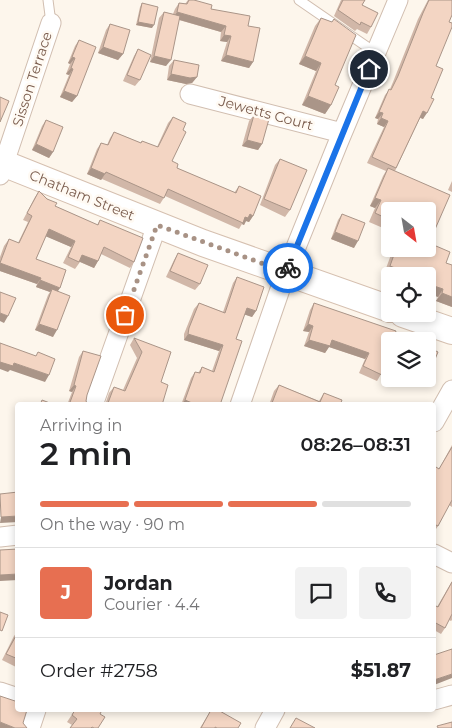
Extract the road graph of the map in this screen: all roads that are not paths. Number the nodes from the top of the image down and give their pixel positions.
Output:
1 (48, 0) edge
2 (299, 0) edge
3 (398, 0) edge
4 (50, 23) joint
5 (376, 53) junction
6 (190, 94) dead end
7 (342, 133) junction
8 (1, 167) edge
9 (157, 225) junction
10 (286, 272) junction
11 (381, 306) edge
12 (426, 322) edge
13 (452, 331) edge
14 (452, 390) edge
15 (94, 402) edge
16 (241, 402) edge
17 (436, 418) edge
18 (15, 535) edge
19 (0, 536) edge
20 (436, 555) edge
21 (452, 563) edge
22 (0, 692) edge
23 (452, 695) edge
24 (15, 697) edge
25 (436, 699) edge
26 (35, 712) edge
27 (274, 712) edge
28 (30, 728) edge
29 (265, 728) edge

1 - 4 lane
2 - 5 lane
3 - 5 street
4 - 8 street, Sisson Terrace
5 - 7 street
6 - 7 street, Jewetts Court
7 - 10 street
8 - 9 main road, Chatham Street
9 - 10 main road, Chatham Street
9 - 15 street
10 - 11 main road, Chatham Street
10 - 16 street
12 - 13 main road
14 - 17 street
18 - 19 street
20 - 21 street
22 - 24 street
23 - 25 street
26 - 28 street
27 - 29 street

